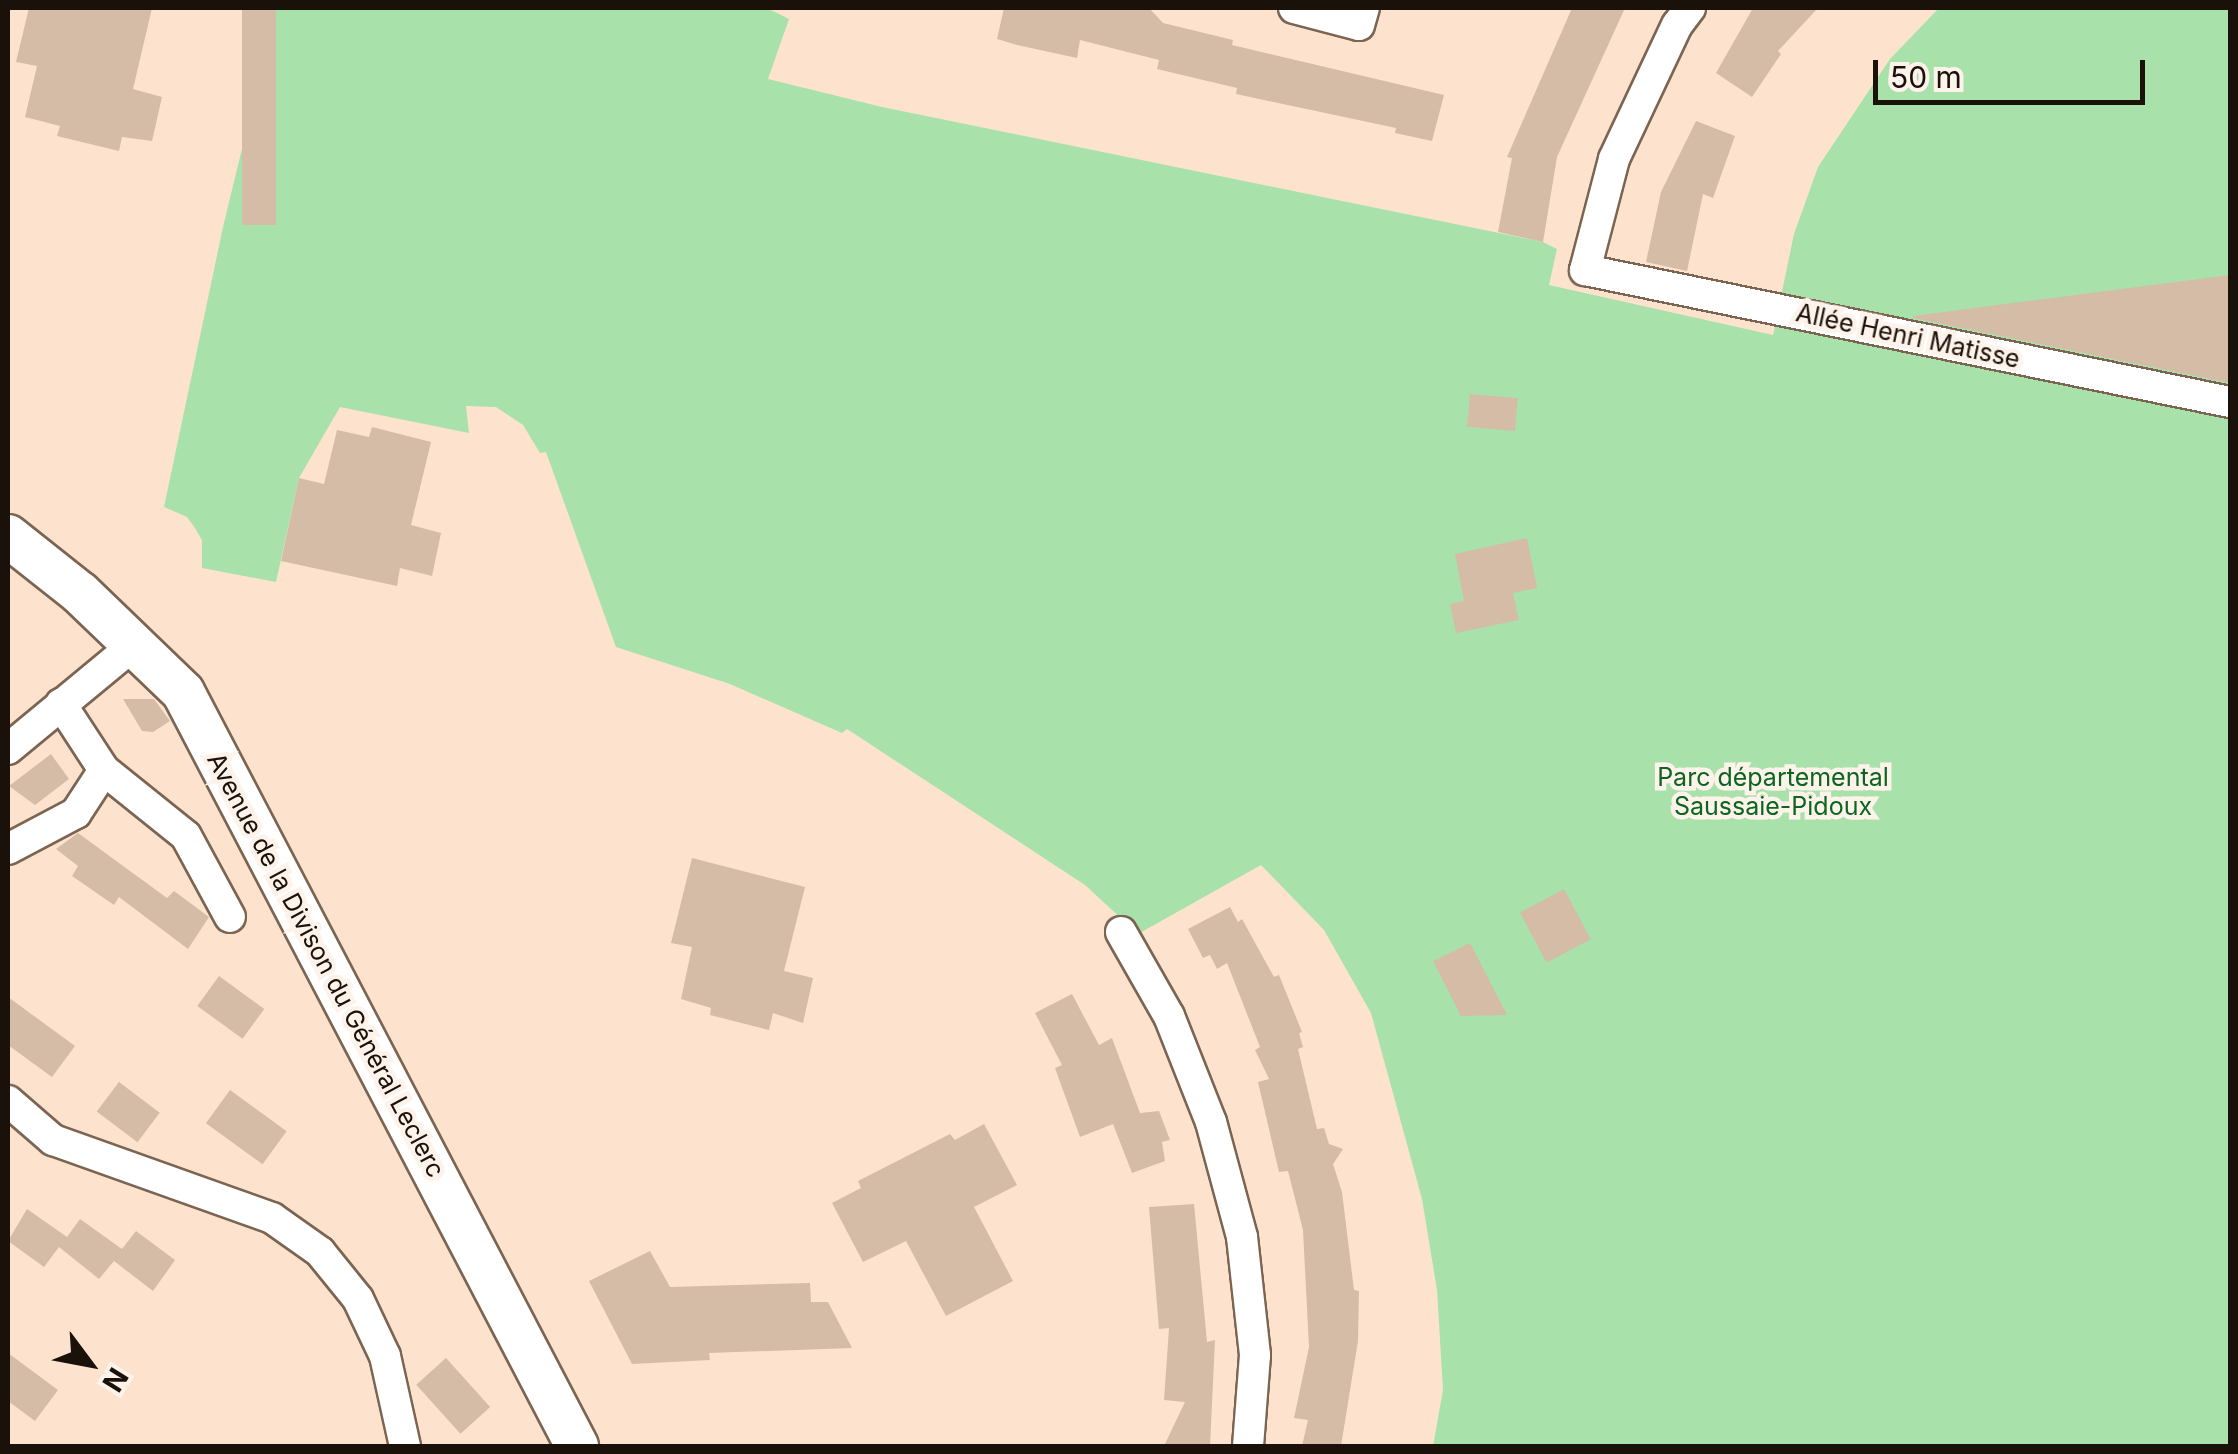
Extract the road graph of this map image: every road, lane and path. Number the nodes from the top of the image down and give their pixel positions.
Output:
1 (1294, 8) edge
2 (1364, 8) edge
3 (1690, 8) edge
4 (2230, 402) edge
5 (8, 536) edge
6 (135, 644) junction
7 (61, 704) junction
8 (8, 748) edge
9 (104, 770) junction
10 (8, 849) edge
11 (230, 918) dead end
12 (1121, 932) dead end
13 (8, 1101) edge
14 (405, 1446) edge
15 (578, 1446) edge
16 (1248, 1446) edge

1 - 2 street
3 - 4 street, Allée Henri Matisse
5 - 6 street, Avenue de la Divison du Général Leclerc
6 - 7 street
6 - 15 street, Avenue de la Divison du Général Leclerc
7 - 8 street
7 - 9 street
9 - 10 street
9 - 11 street
12 - 16 street
13 - 14 street

